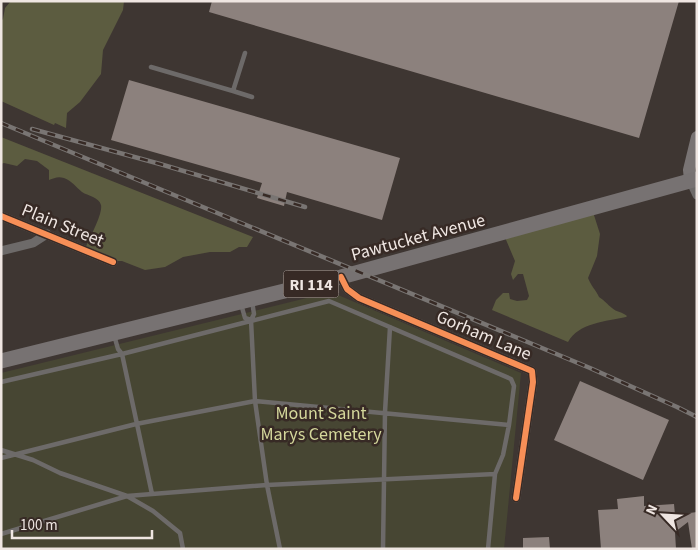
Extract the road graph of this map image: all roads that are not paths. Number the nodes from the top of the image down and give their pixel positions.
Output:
1 (245, 53) dead end
2 (151, 68) dead end
3 (233, 91) junction
4 (252, 97) dead end
5 (697, 137) edge
6 (693, 179) edge
7 (697, 195) edge
8 (1, 216) edge
9 (47, 234) junction
10 (1, 250) edge
11 (113, 262) dead end
12 (341, 277) junction
13 (246, 300) junction
14 (251, 320) junction
15 (390, 327) junction
16 (113, 333) junction
17 (122, 354) junction
18 (1, 361) edge
19 (1, 382) edge
20 (255, 401) junction
21 (385, 412) junction
22 (136, 424) junction
23 (509, 425) junction
24 (1, 450) edge
25 (16, 455) junction
26 (1, 458) edge
27 (495, 474) junction
28 (383, 479) junction
29 (267, 485) junction
30 (152, 494) junction
31 (127, 496) junction
32 (516, 498) dead end
33 (1, 534) edge
34 (183, 549) edge
35 (280, 549) edge
36 (383, 549) edge
37 (488, 549) edge

1 - 3 lane
2 - 3 lane
3 - 4 lane
5 - 6 street
6 - 7 street
6 - 12 main road, Pawtucket Avenue / RI 114
8 - 9 street, Plain Street
9 - 10 street
9 - 11 street, Plain Street
12 - 13 main road, Pawtucket Avenue / RI 114
12 - 32 street, Gorham Lane
13 - 14 lane
13 - 14 lane
13 - 16 main road, Pawtucket Avenue / RI 114
14 - 15 lane
14 - 17 lane
14 - 20 lane
15 - 21 lane
15 - 23 lane
16 - 17 lane
16 - 18 main road, Pawtucket Avenue / RI 114
17 - 19 lane
17 - 22 lane
20 - 21 lane
20 - 22 lane
20 - 29 lane
21 - 23 lane
21 - 28 lane
22 - 25 lane
22 - 30 lane
23 - 27 lane
24 - 25 lane
25 - 26 lane
25 - 31 lane
27 - 28 lane
27 - 37 lane
28 - 29 lane
28 - 36 lane
29 - 30 lane
29 - 35 lane
30 - 31 lane
31 - 33 lane
31 - 34 lane

